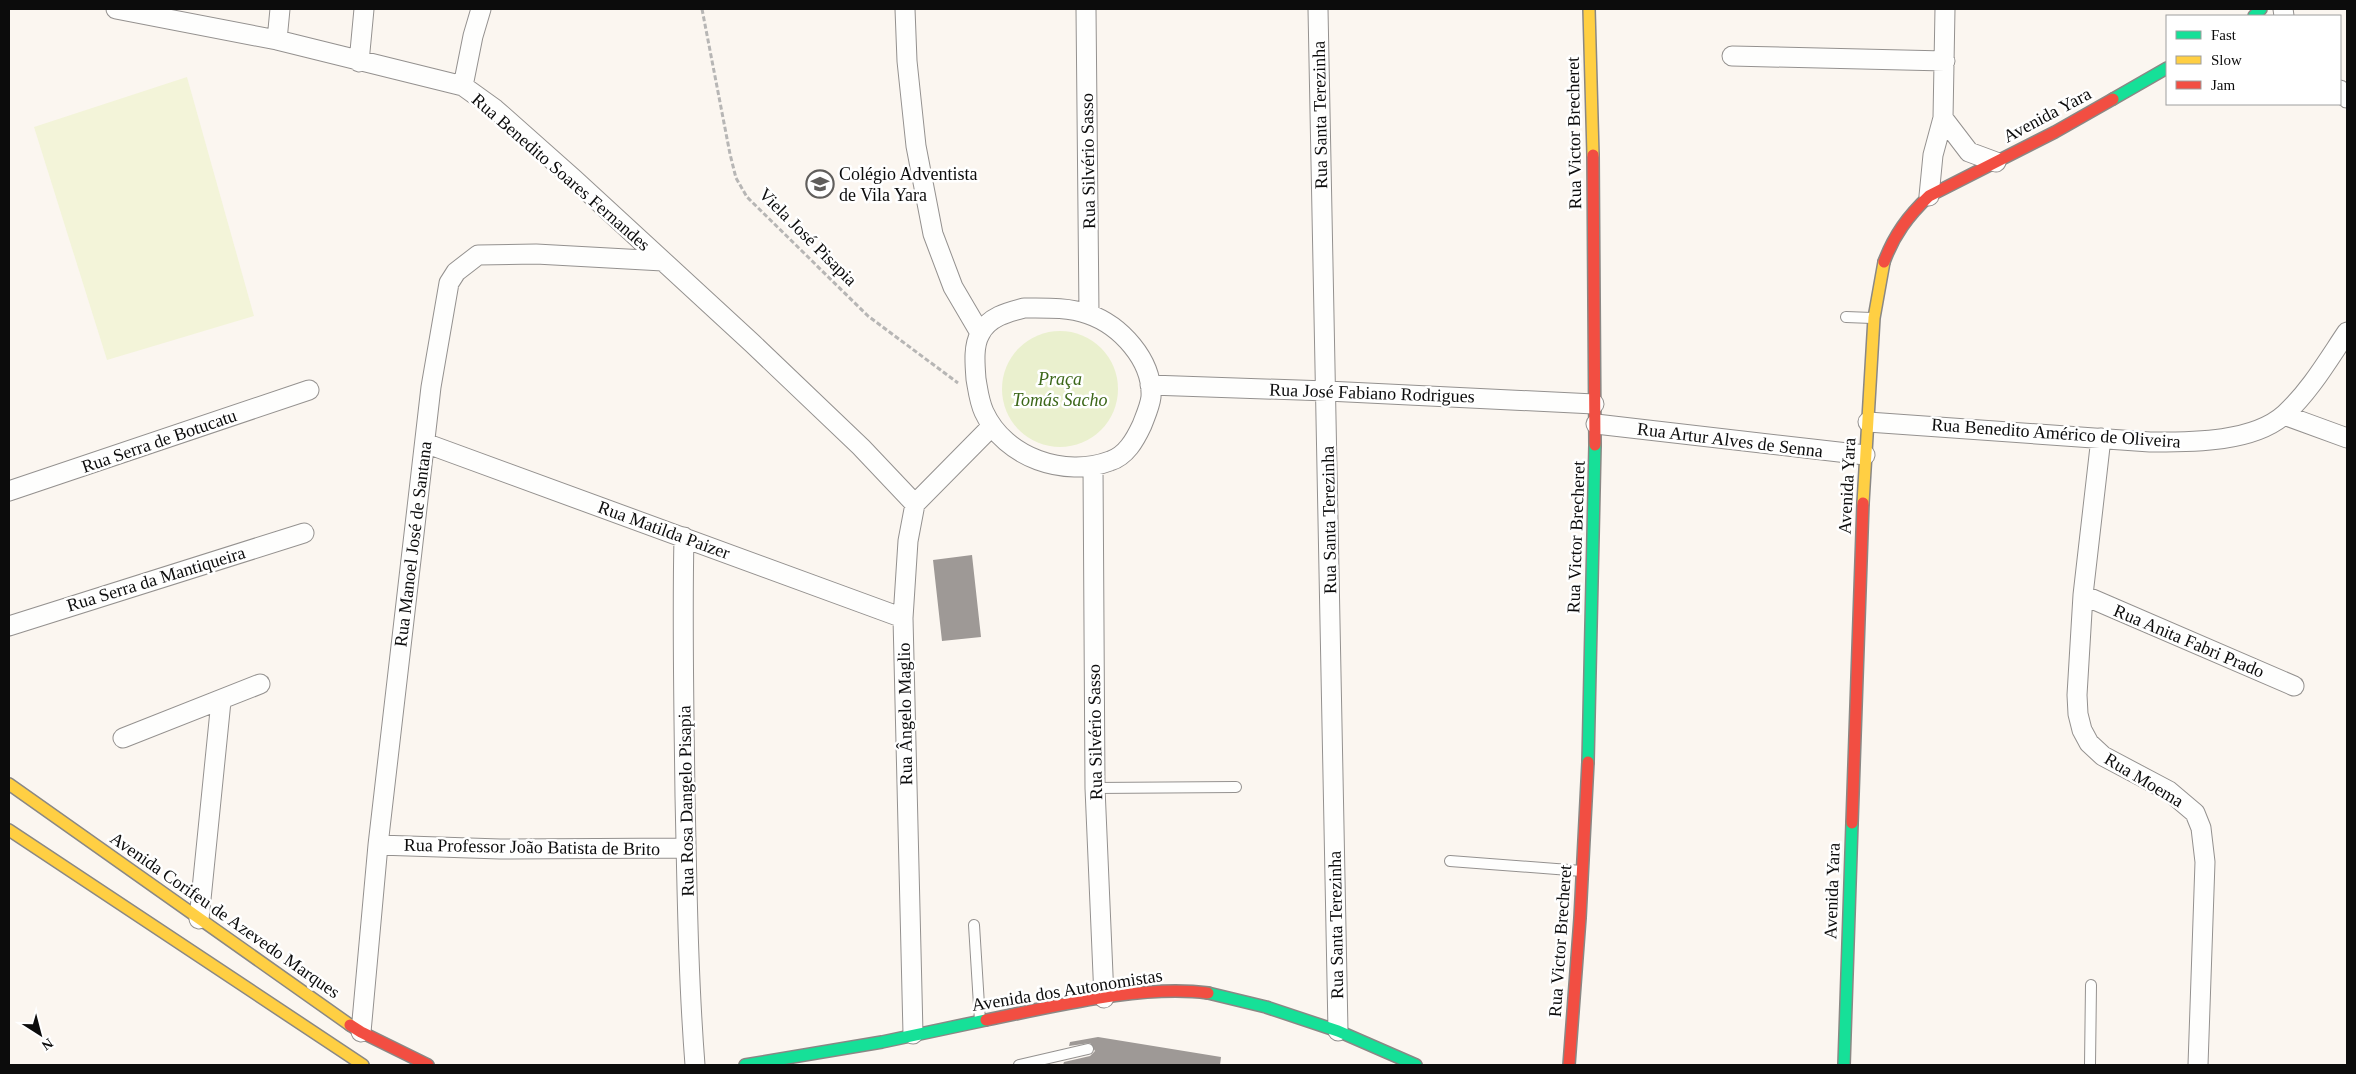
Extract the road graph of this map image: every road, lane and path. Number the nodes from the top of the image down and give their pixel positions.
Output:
1 (116, 9) edge
2 (280, 9) edge
3 (364, 9) edge
4 (481, 9) edge
5 (702, 9) edge
6 (905, 9) edge
7 (1086, 9) edge
8 (1318, 9) edge
9 (1589, 9) edge
10 (1945, 9) edge
11 (277, 40) junction
12 (1732, 56) dead end
13 (1945, 61) junction
14 (359, 62) junction
15 (2166, 69) edge
16 (463, 86) junction
17 (1943, 118) junction
18 (1996, 162) junction
19 (1929, 196) junction
20 (663, 261) junction
21 (1089, 314) junction
22 (1846, 317) dead end
23 (1874, 318) junction
24 (2347, 332) edge
25 (980, 333) junction
26 (1150, 385) junction
27 (310, 390) dead end
28 (1327, 391) junction
29 (979, 398) junction
30 (1594, 404) junction
31 (2284, 415) junction
32 (1868, 422) junction
33 (1596, 424) junction
34 (992, 426) junction
35 (2100, 438) junction
36 (2347, 438) edge
37 (425, 443) junction
38 (1865, 455) junction
39 (1093, 467) junction
40 (9, 491) edge
41 (915, 504) junction
42 (304, 533) dead end
43 (684, 537) junction
44 (2083, 595) junction
45 (903, 618) junction
46 (9, 626) edge
47 (260, 684) dead end
48 (2294, 686) dead end
49 (221, 701) junction
50 (123, 738) dead end
51 (9, 784) edge
52 (1236, 787) dead end
53 (1095, 788) junction
54 (9, 830) edge
55 (378, 844) junction
56 (686, 848) junction
57 (1450, 860) dead end
58 (1583, 871) junction
59 (199, 918) junction
60 (974, 925) dead end
61 (2091, 986) dead end
62 (1104, 998) junction
63 (980, 1021) junction
64 (1338, 1031) junction
65 (365, 1034) junction
66 (913, 1034) junction
67 (1088, 1049) dead end
68 (363, 1065) edge
69 (412, 1065) edge
70 (428, 1065) edge
71 (695, 1065) edge
72 (745, 1065) edge
73 (1019, 1065) edge
74 (1416, 1065) edge
75 (1569, 1065) edge
76 (1844, 1065) edge
77 (2090, 1065) edge
78 (2198, 1065) edge

1 - 11 street, Rua Benedito Soares Fernandes
2 - 11 street
3 - 14 street
4 - 16 street
5 - 29 path, Viela José Pisapia
6 - 25 street
7 - 21 street, Rua Silvério Sasso
8 - 28 street, Rua Santa Terezinha
9 - 30 street, Rua Victor Brecheret
10 - 13 street
11 - 14 street, Rua Benedito Soares Fernandes
12 - 13 street
13 - 17 street
14 - 16 street, Rua Benedito Soares Fernandes
15 - 18 street, Avenida Yara
16 - 20 street, Rua Benedito Soares Fernandes
17 - 18 street
17 - 19 street
18 - 19 street, Avenida Yara
19 - 23 street, Avenida Yara
20 - 37 street, Rua Manoel José de Santana
20 - 41 street, Rua Benedito Soares Fernandes
21 - 25 street
21 - 26 street
22 - 23 lane
23 - 32 street, Avenida Yara
24 - 31 street, Rua Benedito Américo de Oliveira
25 - 29 street
26 - 28 street, Rua José Fabiano Rodrigues
26 - 39 street
27 - 40 street, Rua Serra de Botucatu
28 - 30 street, Rua José Fabiano Rodrigues
28 - 64 street, Rua Santa Terezinha
29 - 34 street
30 - 33 street, Rua Victor Brecheret
31 - 35 street, Rua Benedito Américo de Oliveira
31 - 36 street
32 - 35 street, Rua Benedito Américo de Oliveira
32 - 38 street, Avenida Yara
33 - 38 street, Rua Artur Alves de Senna
33 - 58 street, Rua Victor Brecheret
34 - 39 street
34 - 41 street
35 - 44 street, Rua Moema
37 - 43 street, Rua Matilda Paizer
37 - 55 street, Rua Manoel José de Santana
38 - 76 street, Avenida Yara
39 - 53 street, Rua Silvério Sasso
41 - 45 street, Rua Ângelo Maglio
42 - 46 street, Rua Serra da Mantiqueira
43 - 45 street, Rua Matilda Paizer
43 - 56 street, Rua Rosa Dangelo Pisapia
44 - 48 street, Rua Anita Fabri Prado
44 - 78 street, Rua Moema
45 - 66 street, Rua Ângelo Maglio
47 - 49 street
49 - 50 street
49 - 59 street
51 - 59 street, Avenida Corifeu de Azevedo Marques
52 - 53 lane
53 - 62 street, Rua Silvério Sasso
54 - 68 street
55 - 56 street, Rua Professor João Batista de Brito
55 - 65 street, Rua Manoel José de Santana
56 - 71 street, Rua Rosa Dangelo Pisapia
57 - 58 lane
58 - 75 street, Rua Victor Brecheret
59 - 65 street, Avenida Corifeu de Azevedo Marques
60 - 63 lane
61 - 77 lane
62 - 63 street, Avenida dos Autonomistas
62 - 64 street, Avenida dos Autonomistas
63 - 66 street, Avenida dos Autonomistas
64 - 74 street, Avenida dos Autonomistas
65 - 69 lane
65 - 70 street, Avenida Corifeu de Azevedo Marques
66 - 72 street, Avenida dos Autonomistas
67 - 73 lane

